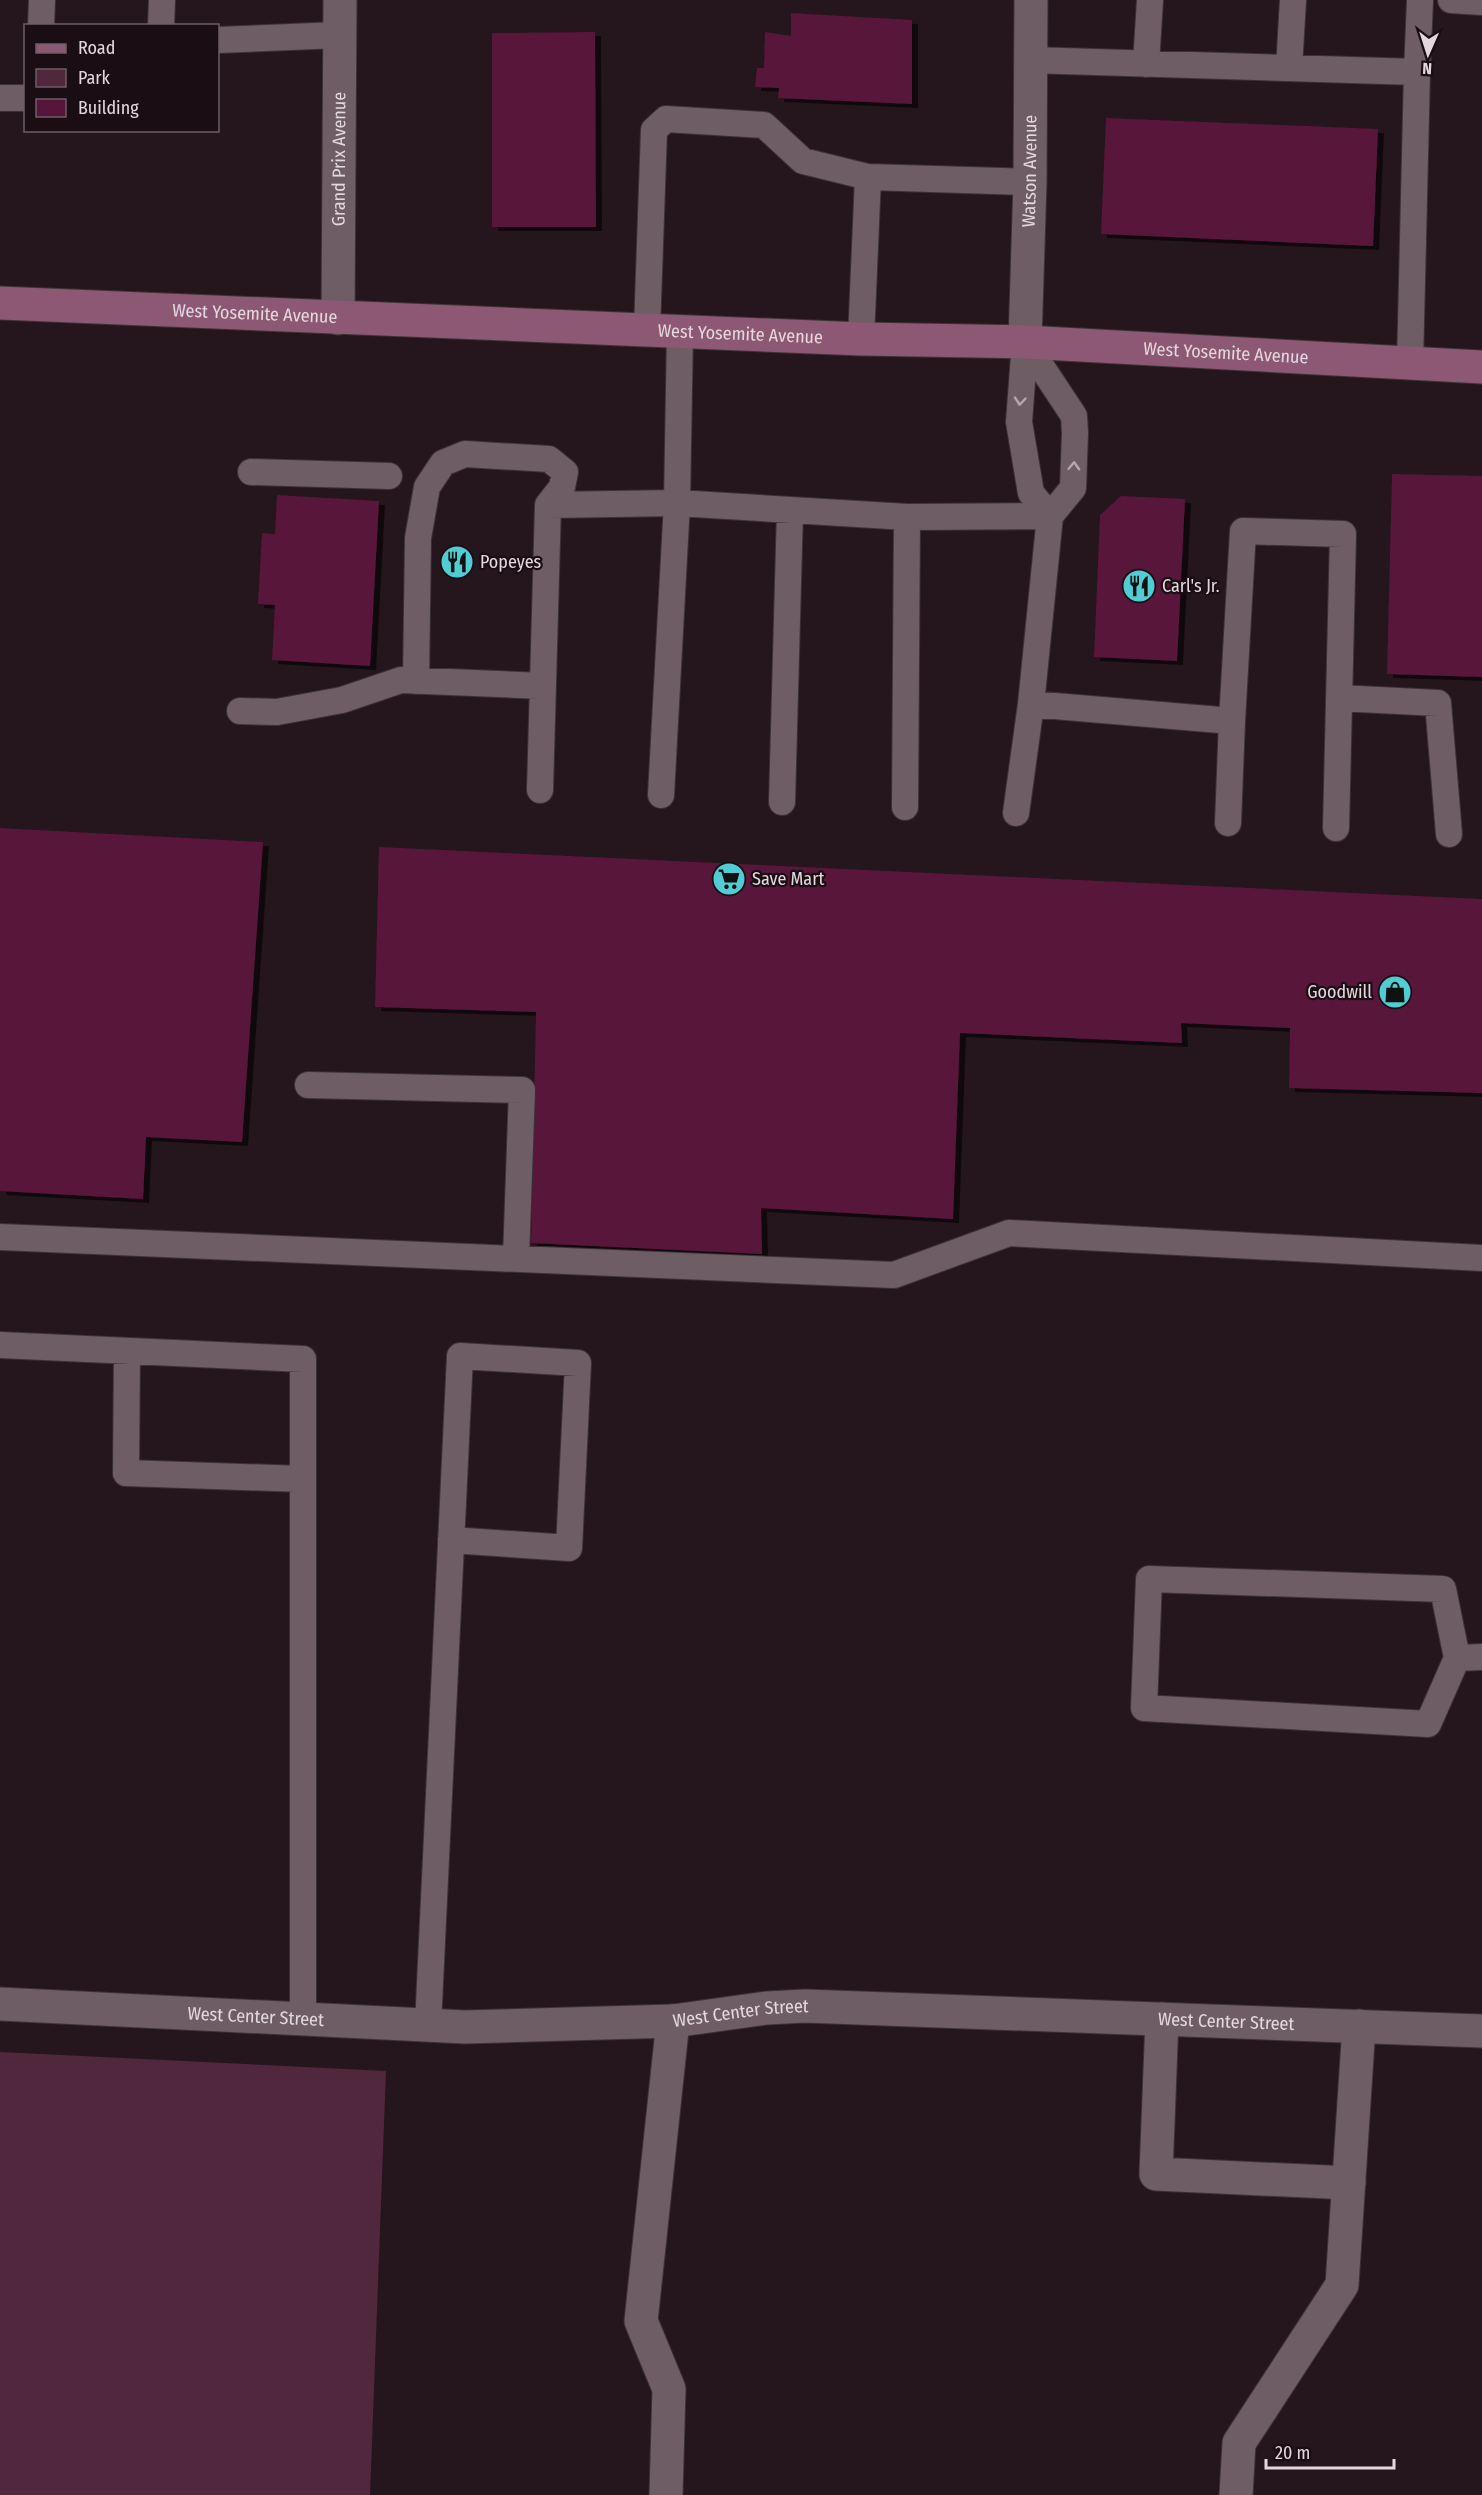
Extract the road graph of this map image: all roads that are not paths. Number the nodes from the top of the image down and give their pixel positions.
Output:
1 (42, 0) edge
2 (162, 0) edge
3 (340, 0) edge
4 (1031, 0) edge
5 (1150, 0) edge
6 (1293, 0) edge
7 (1420, 0) edge
8 (1450, 0) edge
9 (1482, 2) edge
10 (40, 24) edge
11 (161, 24) edge
12 (339, 35) junction
13 (219, 40) edge
14 (1030, 60) junction
15 (1146, 64) junction
16 (1289, 68) junction
17 (1417, 72) junction
18 (0, 98) edge
19 (24, 98) edge
20 (868, 177) junction
21 (1030, 182) junction
22 (0, 303) edge
23 (338, 318) junction
24 (647, 330) junction
25 (680, 331) junction
26 (861, 339) junction
27 (1025, 342) junction
28 (1410, 364) junction
29 (1482, 368) edge
30 (251, 472) dead end
31 (389, 476) dead end
32 (677, 503) junction
33 (548, 506) junction
34 (790, 510) junction
35 (1050, 516) junction
36 (908, 517) junction
37 (416, 681) junction
38 (543, 686) junction
39 (1339, 698) junction
40 (1031, 704) junction
41 (240, 711) dead end
42 (1232, 721) junction
43 (540, 790) dead end
44 (661, 795) dead end
45 (782, 802) dead end
46 (904, 807) dead end
47 (1016, 813) dead end
48 (1228, 823) dead end
49 (1336, 828) dead end
50 (1449, 834) dead end
51 (308, 1085) dead end
52 (0, 1237) edge
53 (516, 1258) junction
54 (1482, 1258) edge
55 (0, 1345) edge
56 (127, 1351) junction
57 (303, 1479) junction
58 (451, 1540) junction
59 (1470, 1658) edge
60 (0, 2004) edge
61 (303, 2019) junction
62 (1162, 2019) junction
63 (673, 2021) junction
64 (428, 2025) junction
65 (1359, 2026) junction
66 (1482, 2031) edge
67 (1348, 2183) junction
68 (666, 2495) edge
69 (1236, 2495) edge

1 - 10 lane
2 - 11 lane
3 - 12 street, Grand Prix Avenue
4 - 14 street, Watson Avenue
5 - 15 lane
6 - 16 lane
7 - 17 lane
8 - 9 lane
12 - 13 lane
12 - 23 street, Grand Prix Avenue
14 - 15 lane
14 - 21 street, Watson Avenue
15 - 16 lane
16 - 17 lane
17 - 28 lane
18 - 19 lane
20 - 21 lane
20 - 24 lane
20 - 26 lane
21 - 27 street, Watson Avenue
22 - 23 main road, West Yosemite Avenue
23 - 24 main road, West Yosemite Avenue
24 - 25 main road, West Yosemite Avenue
25 - 26 main road, West Yosemite Avenue
25 - 32 lane
26 - 27 main road, West Yosemite Avenue
27 - 28 main road, West Yosemite Avenue
27 -> 35 lane
35 -> 27 lane
28 - 29 main road, West Yosemite Avenue
30 - 31 lane
32 - 33 lane
32 - 34 lane
32 - 44 lane
33 - 37 lane
33 - 38 lane
34 - 36 lane
34 - 45 lane
35 - 36 lane
35 - 40 lane
36 - 46 lane
37 - 38 lane
37 - 41 lane
38 - 43 lane
39 - 42 lane
39 - 49 lane
39 - 50 lane
40 - 42 lane
40 - 47 lane
42 - 48 lane
51 - 53 lane
52 - 53 lane
53 - 54 lane
55 - 56 lane
56 - 57 lane
56 - 57 lane
57 - 61 lane
58 - 58 lane
58 - 64 lane
59 - 59 lane
60 - 61 street, West Center Street
61 - 64 street, West Center Street
62 - 63 street, West Center Street
62 - 65 street, West Center Street
62 - 67 street
63 - 64 street, West Center Street
63 - 68 street
65 - 66 street, West Center Street
65 - 67 street
67 - 69 street

